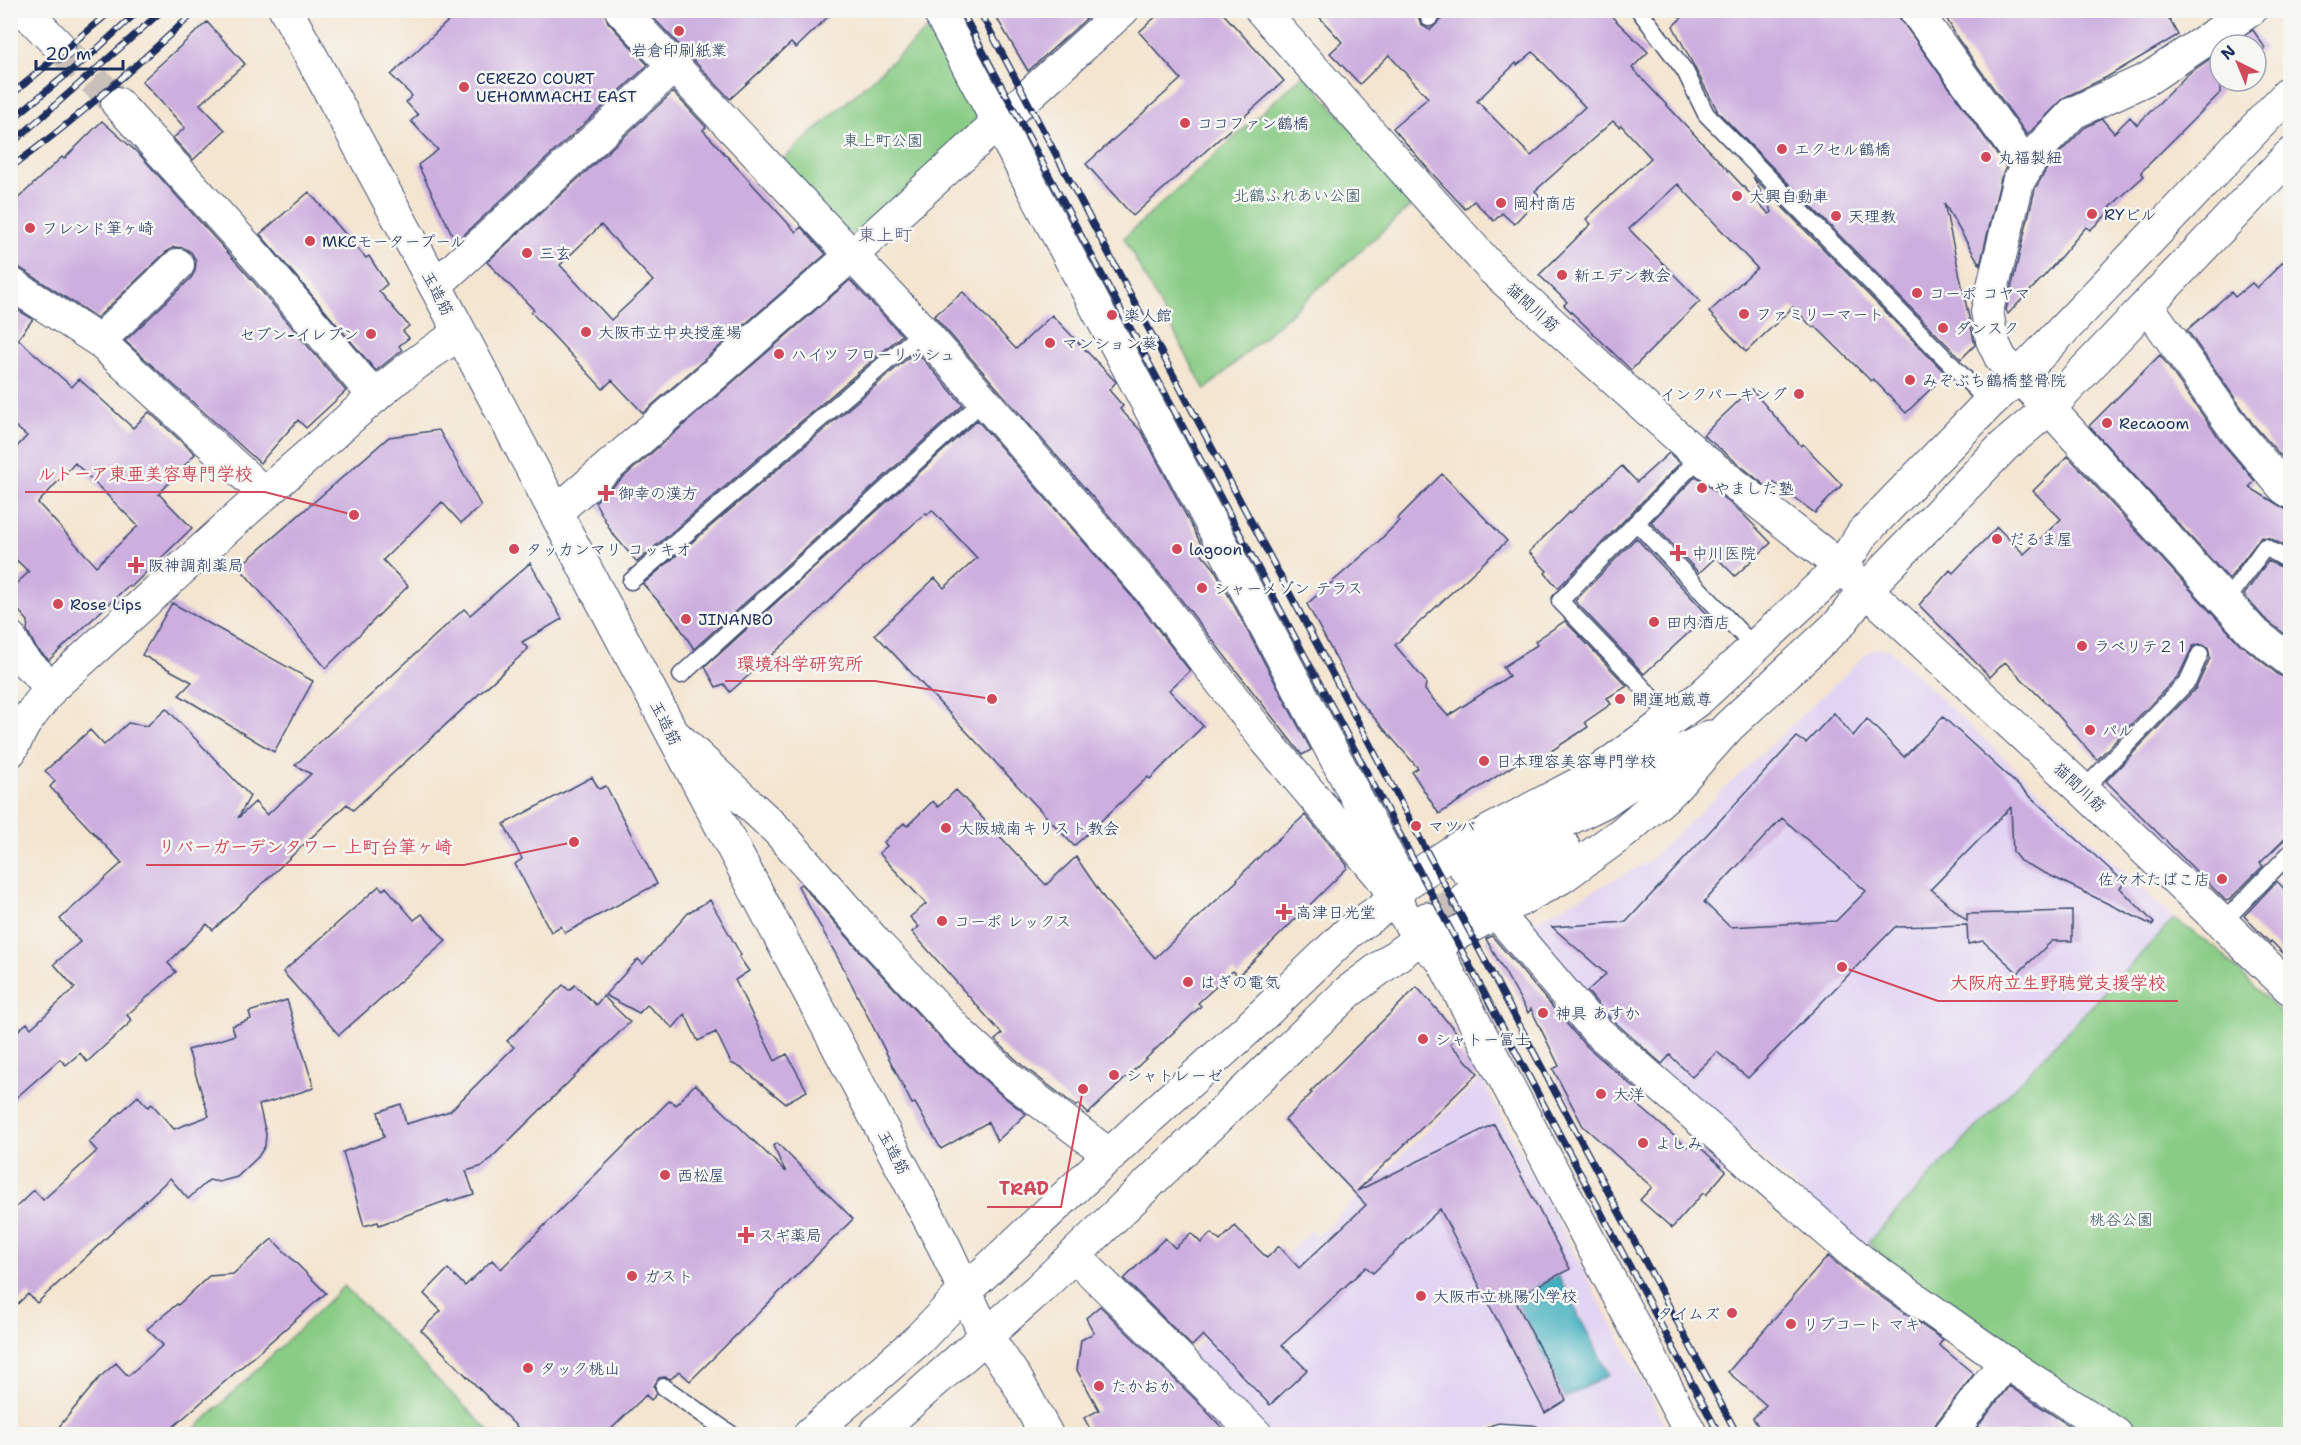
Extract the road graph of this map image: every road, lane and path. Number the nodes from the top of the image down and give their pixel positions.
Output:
1 (24, 10) edge
2 (286, 10) edge
3 (621, 10) edge
4 (938, 10) edge
5 (1123, 10) edge
6 (1261, 10) edge
7 (1639, 10) edge
8 (2251, 10) edge
9 (1922, 13) edge
10 (59, 46) tunnel mouth
11 (673, 67) junction
12 (2290, 92) edge
13 (117, 103) tunnel mouth
14 (998, 122) junction
15 (2290, 155) edge
16 (2027, 166) junction
17 (853, 254) junction
18 (178, 265) dead end
19 (10, 283) edge
20 (435, 286) junction
21 (2147, 305) junction
22 (923, 331) junction
23 (460, 334) junction
24 (99, 341) junction
25 (2018, 377) junction
26 (375, 397) junction
27 (984, 400) junction
28 (1989, 403) junction
29 (2049, 408) junction
30 (1700, 457) junction
31 (2290, 492) edge
32 (264, 493) junction
33 (555, 513) junction
34 (1637, 523) junction
35 (2290, 561) edge
36 (1841, 567) junction
37 (631, 580) dead end
38 (1866, 589) junction
39 (2225, 603) junction
40 (10, 637) edge
41 (1754, 647) junction
42 (2200, 654) dead end
43 (2290, 661) edge
44 (681, 675) dead end
45 (52, 687) junction
46 (1673, 719) junction
47 (1728, 727) junction
48 (669, 729) junction
49 (10, 751) edge
50 (2083, 790) junction
51 (2290, 853) edge
52 (1475, 883) junction
53 (1398, 892) junction
54 (2222, 923) junction
55 (1424, 928) junction
56 (2290, 988) edge
57 (1111, 1156) junction
58 (1074, 1255) junction
59 (964, 1293) junction
60 (986, 1335) junction
61 (2005, 1362) junction
62 (664, 1387) dead end
63 (731, 1434) edge
64 (810, 1434) edge
65 (875, 1434) edge
66 (1046, 1434) edge
67 (1256, 1434) edge
68 (1493, 1434) edge
69 (1533, 1434) edge
70 (1691, 1434) edge
71 (1950, 1434) edge
72 (2116, 1434) edge

1 - 10 street
2 - 20 street, 玉造筋
3 - 11 street
4 - 14 street
5 - 14 street
6 - 30 street, 猫間川筋
7 - 28 lane
8 - 16 street
9 - 16 street
11 - 17 street
11 - 20 street
12 - 25 street
13 - 26 street
14 - 17 street
14 - 53 street
15 - 21 street
16 - 25 street
17 - 22 street
17 - 33 street
18 - 24 street
19 - 24 street
20 - 23 street, 玉造筋
21 - 29 street
21 - 31 street
22 - 27 street
22 - 37 lane
23 - 26 street
23 - 33 street, 玉造筋
24 - 32 street
25 - 28 street
25 - 29 street
26 - 32 street
27 - 44 lane
27 - 53 street
28 - 36 street
29 - 38 street
29 - 39 street
30 - 34 lane
30 - 36 street, 猫間川筋
32 - 45 street
33 - 48 street, 玉造筋
34 - 41 lane
34 - 46 lane
35 - 39 lane
36 - 38 street, 猫間川筋
36 - 41 street
38 - 47 street
38 - 50 street, 猫間川筋
39 - 43 street
40 - 45 street
41 - 46 street
42 - 50 lane
45 - 49 street
46 - 52 street
47 - 52 street
47 - 52 street
48 - 57 street
48 - 59 street, 玉造筋
50 - 54 street, 猫間川筋
51 - 54 lane
52 - 53 street
52 - 55 street
52 - 61 street
53 - 55 street
53 - 57 street
54 - 56 street, 猫間川筋
55 - 58 street
55 - 70 street
57 - 59 street
58 - 60 street
58 - 67 street
59 - 60 street, 玉造筋
59 - 64 street
60 - 65 street
60 - 66 street, 玉造筋
61 - 71 street
61 - 72 street
62 - 63 lane
68 - 69 lane

